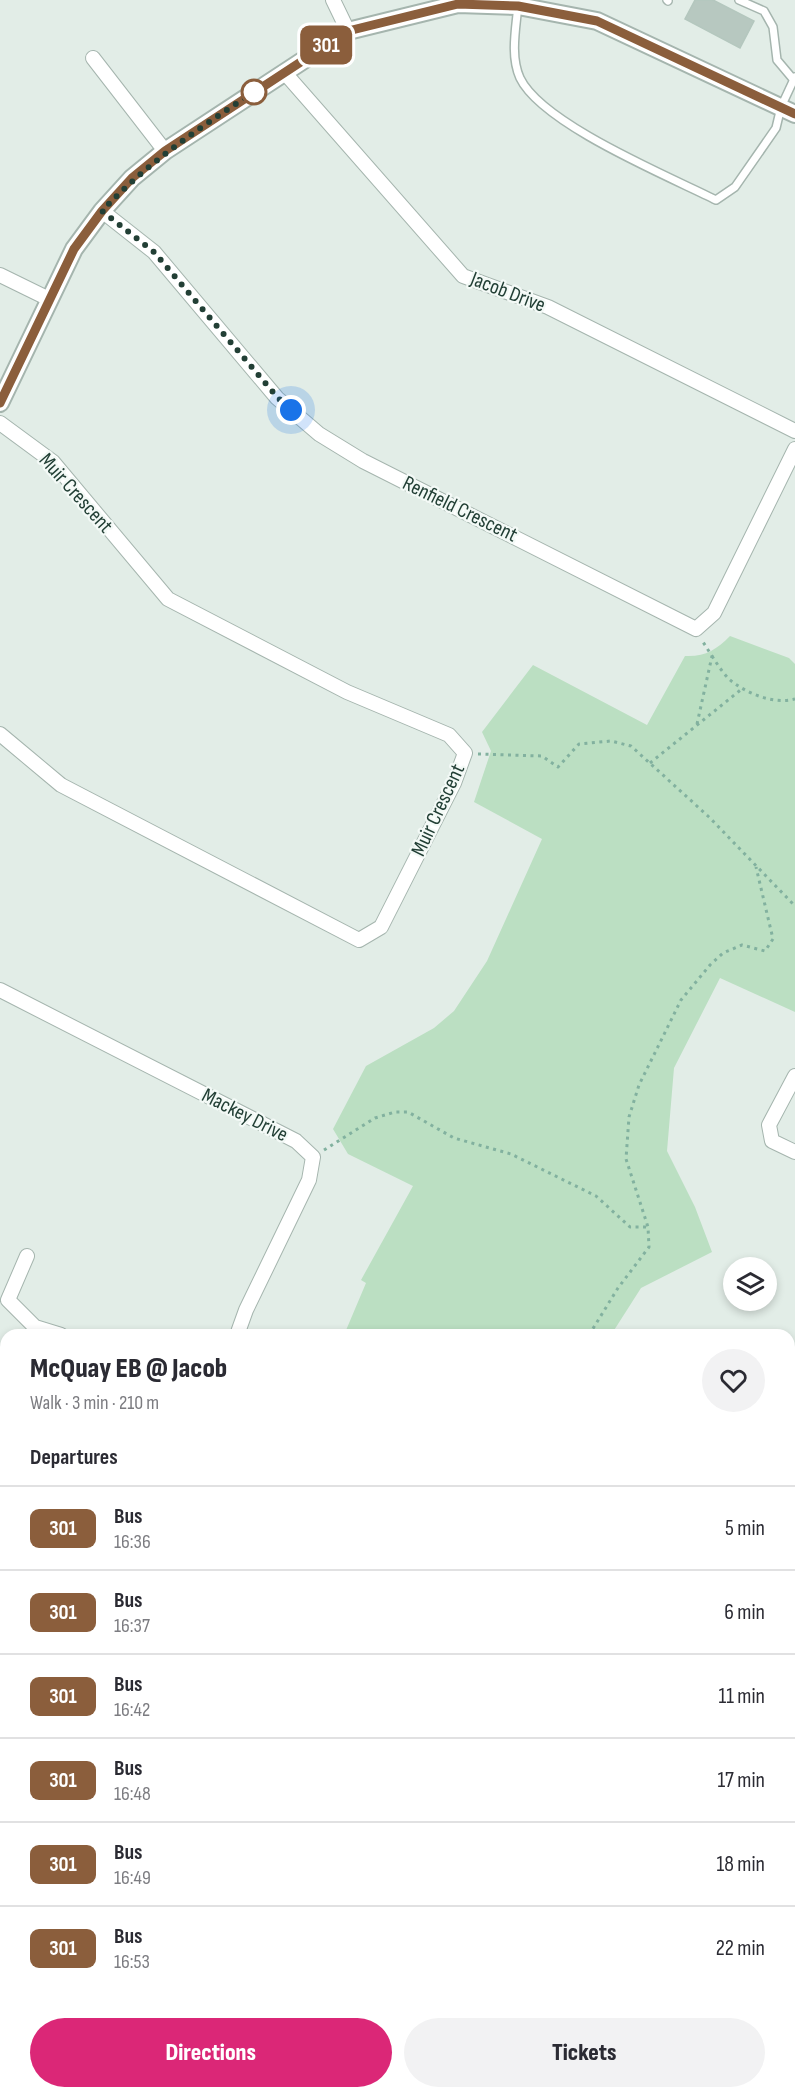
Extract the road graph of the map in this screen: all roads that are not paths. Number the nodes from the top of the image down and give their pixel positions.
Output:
1 (333, 0) edge
2 (739, 0) edge
3 (518, 3) edge
4 (348, 31) junction
5 (93, 58) dead end
6 (284, 72) junction
7 (794, 78) edge
8 (788, 110) edge
9 (165, 151) junction
10 (102, 211) junction
11 (0, 274) edge
12 (49, 299) junction
13 (0, 403) edge
14 (0, 423) edge
15 (795, 431) edge
16 (795, 449) edge
17 (0, 734) edge
18 (0, 990) edge
19 (795, 1076) edge
20 (795, 1152) edge
21 (27, 1256) dead end
22 (42, 1329) edge
23 (239, 1329) edge

1 - 4 street
2 - 7 lane
3 - 4 street
3 - 8 street
3 - 8 lane
4 - 6 street
5 - 9 street
6 - 9 street
6 - 15 street, Jacob Drive
7 - 8 lane
9 - 10 street
10 - 12 street
10 - 16 street, Renfield Crescent
11 - 12 street
12 - 13 street
14 - 17 street, Muir Crescent
18 - 23 street, Mackey Drive
19 - 20 street
21 - 22 street

